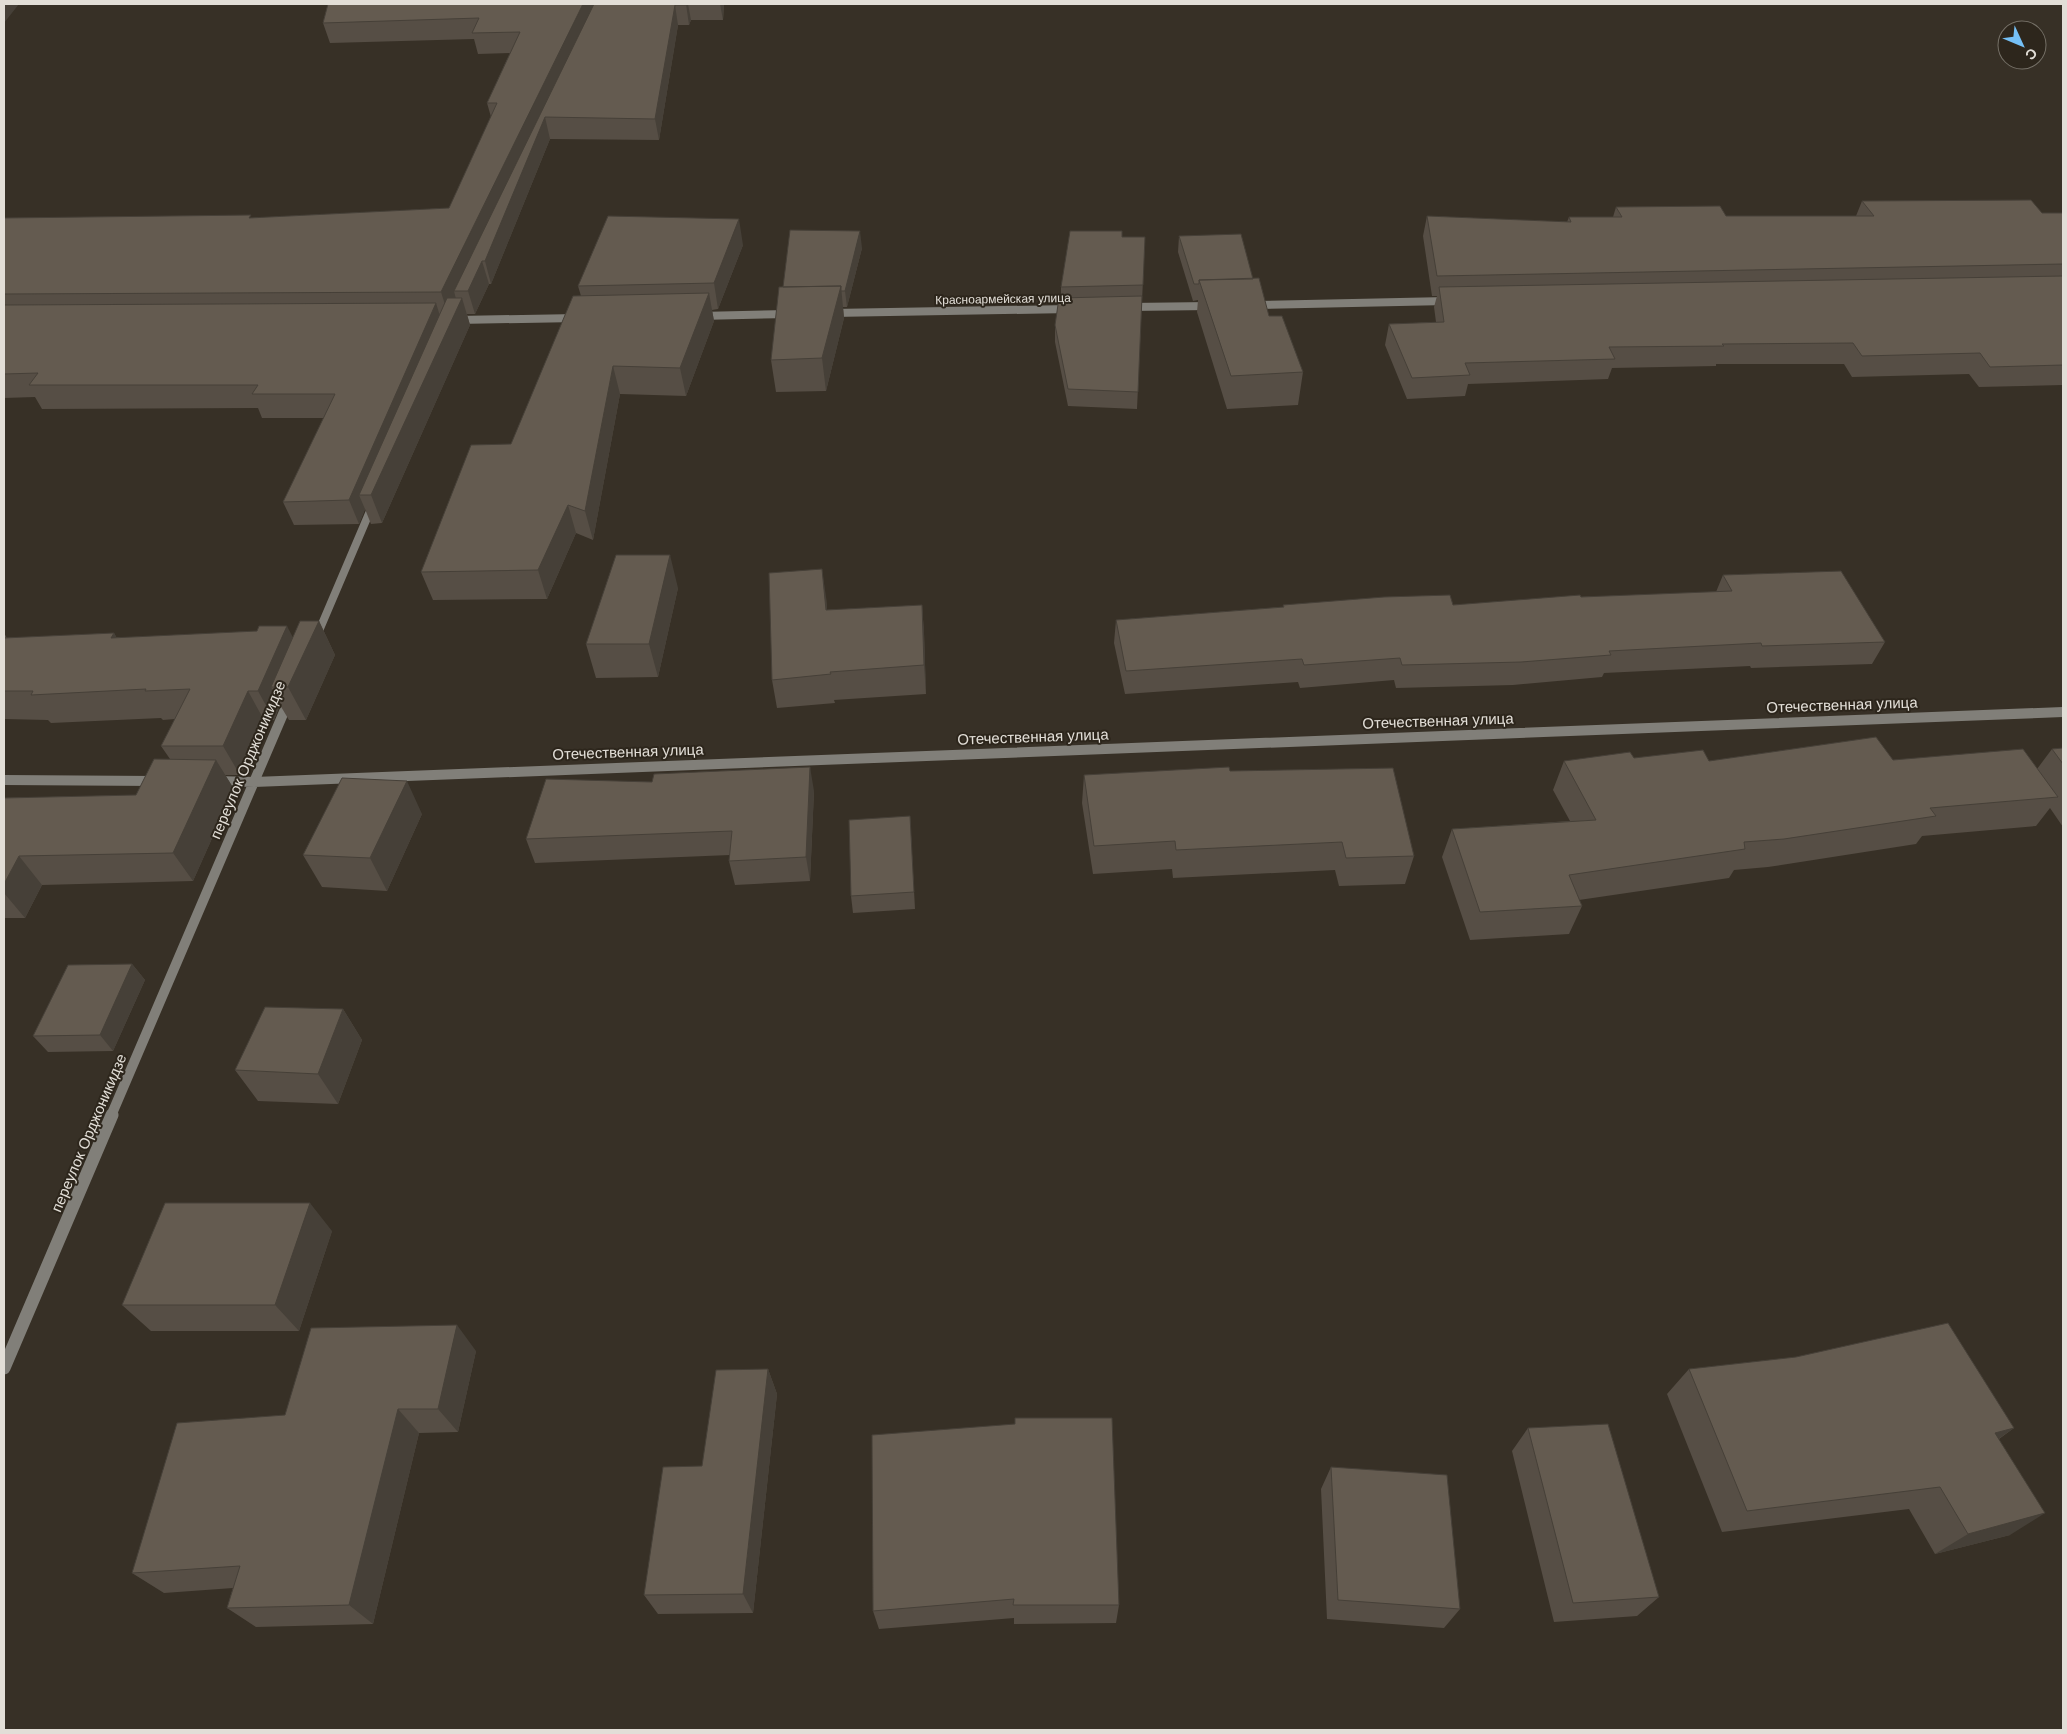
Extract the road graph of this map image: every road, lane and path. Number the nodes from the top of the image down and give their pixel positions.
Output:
1 (1457, 301) edge
2 (1248, 305) edge
3 (1218, 306) edge
4 (1079, 308) edge
5 (1118, 308) edge
6 (456, 311) edge
7 (820, 313) edge
8 (800, 314) edge
9 (691, 316) edge
10 (581, 318) edge
11 (452, 320) junction
12 (448, 329) edge
13 (378, 492) edge
14 (312, 646) edge
15 (293, 691) edge
16 (2063, 712) edge
17 (4, 780) edge
18 (167, 781) edge
19 (206, 781) edge
20 (254, 782) junction
21 (4, 1368) edge

1 - 2 street
3 - 5 street
4 - 7 street, Красноармейская улица
6 - 11 street
8 - 9 street
10 - 11 street
11 - 12 street
13 - 14 street
15 - 20 street, переулок Орджоникидзе
16 - 20 street, Отечественная улица
17 - 18 street
19 - 20 street, Отечественная улица
20 - 21 street, переулок Орджоникидзе

